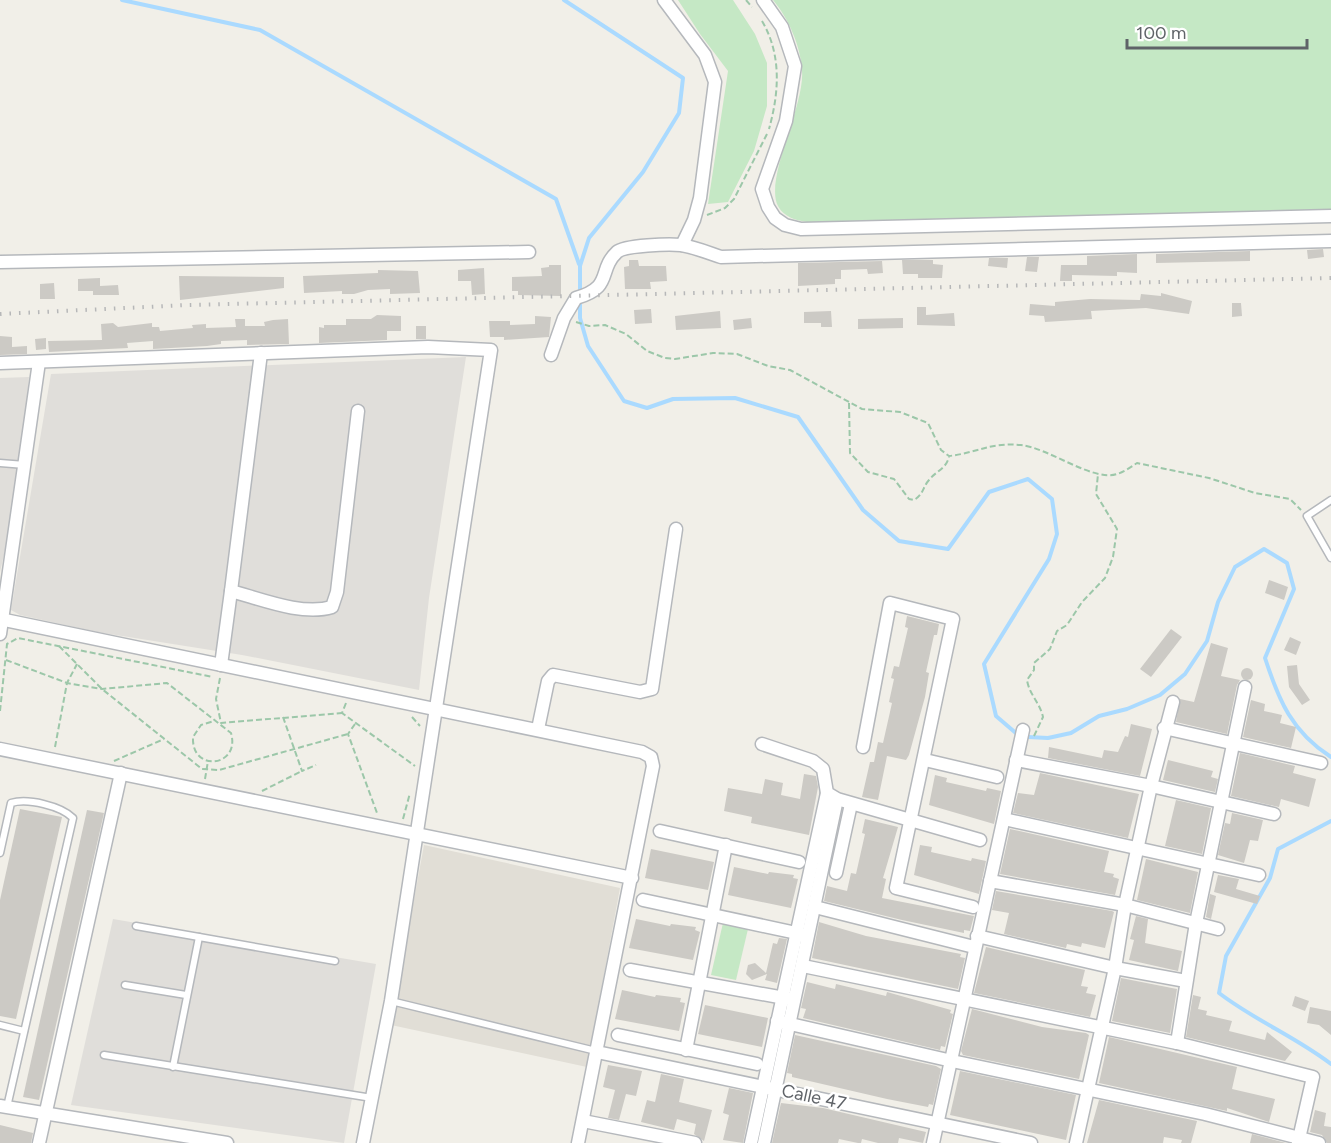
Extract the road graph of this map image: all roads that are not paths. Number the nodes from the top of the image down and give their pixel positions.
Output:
1 (664, 0) edge
2 (759, 5) edge
3 (1331, 216) edge
4 (1331, 241) edge
5 (682, 245) junction
6 (529, 252) dead end
7 (0, 262) edge
8 (261, 353) junction
9 (551, 355) dead end
10 (39, 362) junction
11 (0, 363) edge
12 (358, 411) dead end
13 (0, 463) edge
14 (25, 465) junction
15 (1331, 500) edge
16 (676, 529) dead end
17 (1331, 558) edge
18 (231, 591) junction
19 (1, 619) edge
20 (0, 634) edge
21 (221, 664) junction
22 (1245, 687) dead end
23 (1173, 702) dead end
24 (437, 709) junction
25 (1164, 728) junction
26 (538, 729) junction
27 (1023, 730) dead end
28 (1232, 743) junction
29 (762, 744) dead end
30 (863, 747) dead end
31 (0, 749) edge
32 (925, 760) junction
33 (1016, 760) junction
34 (1321, 763) dead end
35 (121, 773) junction
36 (997, 777) dead end
37 (1151, 786) junction
38 (832, 796) junction
39 (1222, 803) junction
40 (851, 804) junction
41 (1274, 814) dead end
42 (1004, 819) junction
43 (911, 820) junction
44 (660, 831) dead end
45 (415, 833) junction
46 (980, 840) dead end
47 (726, 845) junction
48 (1138, 848) junction
49 (0, 853) edge
50 (799, 862) dead end
51 (1210, 862) junction
52 (836, 873) dead end
53 (1259, 875) dead end
54 (632, 878) junction
55 (990, 881) junction
56 (643, 900) dead end
57 (1125, 905) junction
58 (815, 907) junction
59 (973, 907) dead end
60 (712, 915) junction
61 (1196, 924) junction
62 (136, 926) dead end
63 (1218, 929) dead end
64 (802, 934) junction
65 (199, 937) junction
66 (976, 942) junction
67 (335, 961) dead end
68 (803, 966) junction
69 (1115, 968) junction
70 (630, 969) dead end
71 (1186, 981) junction
72 (700, 983) junction
73 (125, 984) dead end
74 (186, 996) junction
75 (789, 999) junction
76 (966, 999) junction
77 (391, 1001) junction
78 (777, 1021) junction
79 (0, 1025) edge
80 (790, 1026) junction
81 (1101, 1027) junction
82 (24, 1031) junction
83 (618, 1035) dead end
84 (1178, 1043) junction
85 (686, 1050) junction
86 (597, 1052) junction
87 (104, 1055) dead end
88 (952, 1061) junction
89 (757, 1064) dead end
90 (173, 1067) junction
91 (762, 1086) junction
92 (776, 1089) junction
93 (1087, 1090) junction
94 (372, 1098) junction
95 (3, 1106) edge
96 (44, 1114) junction
97 (583, 1121) junction
98 (938, 1122) junction
99 (1298, 1140) edge
100 (39, 1143) edge
101 (227, 1143) edge
102 (363, 1143) edge
103 (578, 1143) edge
104 (695, 1143) edge
105 (751, 1143) edge
106 (764, 1143) edge
107 (933, 1143) edge
108 (1031, 1143) edge
109 (1076, 1143) edge
110 (1319, 1143) edge

1 - 5 street
2 - 3 street
4 - 5 street
5 - 9 street
6 - 7 street
8 - 10 street
8 - 18 street
8 - 24 street
10 - 11 street
10 - 14 street
12 - 18 street
13 - 14 lane
14 - 19 street
15 - 17 lane
16 - 26 street
18 - 21 street
19 - 20 street
19 - 21 street
21 - 24 street
22 - 28 street
23 - 25 street
24 - 26 street
24 - 45 street
25 - 28 street
25 - 37 street
26 - 54 street
27 - 33 street
28 - 34 street
28 - 39 street
29 - 38 street
30 - 32 street
31 - 35 street
32 - 36 street
32 - 43 street
33 - 37 street
33 - 42 street
35 - 45 street
35 - 96 street
37 - 39 street
37 - 48 street
38 - 40 street
38 - 58 street
38 - 64 street
39 - 41 street
39 - 51 street
40 - 43 street
40 - 52 street
42 - 48 street
42 - 55 street
43 - 46 street
43 - 59 street
44 - 47 street
45 - 54 street
45 - 77 street
47 - 50 street
47 - 60 street
48 - 51 street
48 - 57 street
49 - 82 lane
51 - 53 street
51 - 61 street
54 - 86 street
55 - 57 street
55 - 66 street
56 - 60 street
57 - 61 street
57 - 69 street
58 - 64 street
58 - 66 street
60 - 64 street
60 - 72 street
61 - 63 street
61 - 71 street
62 - 65 lane
64 - 68 street
64 - 75 street
65 - 67 lane
65 - 74 lane
66 - 69 street
66 - 76 street
68 - 75 street
68 - 76 street
69 - 71 street
69 - 81 street
70 - 72 street
71 - 84 street
72 - 75 street
72 - 85 street
73 - 74 lane
74 - 90 lane
75 - 78 street
75 - 80 street
76 - 81 street
76 - 88 street
77 - 86 lane
77 - 94 street
78 - 80 street
78 - 91 street
79 - 82 lane
80 - 88 street
80 - 92 street
81 - 84 street
81 - 93 street
82 - 95 lane
83 - 85 street
84 - 99 street
85 - 89 street
86 - 91 street, Calle 47
86 - 97 street
87 - 90 lane
88 - 93 street
88 - 98 street
90 - 94 lane
91 - 92 street, Calle 47
91 - 105 street
92 - 98 street, Calle 47
92 - 106 street
93 - 99 street
93 - 109 street
94 - 102 street
95 - 96 street
96 - 100 street
96 - 101 street
97 - 103 street
97 - 104 street
98 - 107 street
98 - 108 street, Calle 47
99 - 110 street

